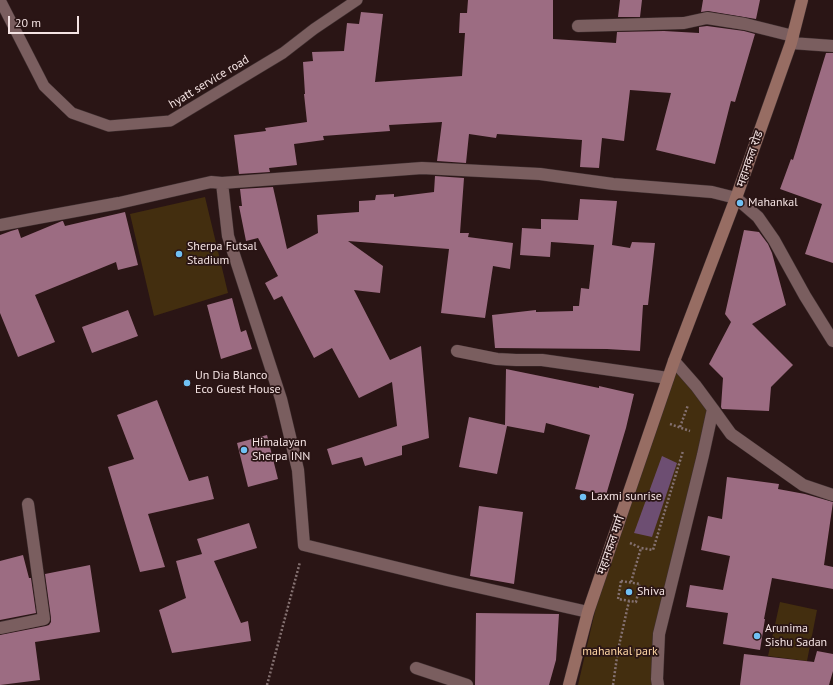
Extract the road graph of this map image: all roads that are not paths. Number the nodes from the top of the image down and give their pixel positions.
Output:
1 (0, 0) edge
2 (357, 0) edge
3 (802, 0) edge
4 (578, 26) dead end
5 (792, 40) junction
6 (833, 46) edge
7 (222, 183) junction
8 (736, 198) junction
9 (0, 225) edge
10 (833, 341) edge
11 (456, 351) dead end
12 (674, 361) junction
13 (668, 378) junction
14 (712, 409) junction
15 (833, 495) edge
16 (28, 504) dead end
17 (588, 612) junction
18 (0, 628) edge
19 (416, 668) dead end
20 (467, 685) edge
21 (569, 685) edge
22 (658, 685) edge

1 - 2 lane, hyatt service road
3 - 5 main road, महानकल रोड
4 - 5 street
5 - 6 street
5 - 8 main road, महानकल रोड
7 - 8 street
7 - 9 street
7 - 17 street
8 - 10 street
8 - 12 main road, महानकल रोड
11 - 13 street
12 - 13 main road, महानकल मार्ग
12 - 14 street
13 - 17 main road, महानकल मार्ग
14 - 15 street
14 - 22 street
16 - 18 street
17 - 21 main road, महानकल मार्ग
19 - 20 street

